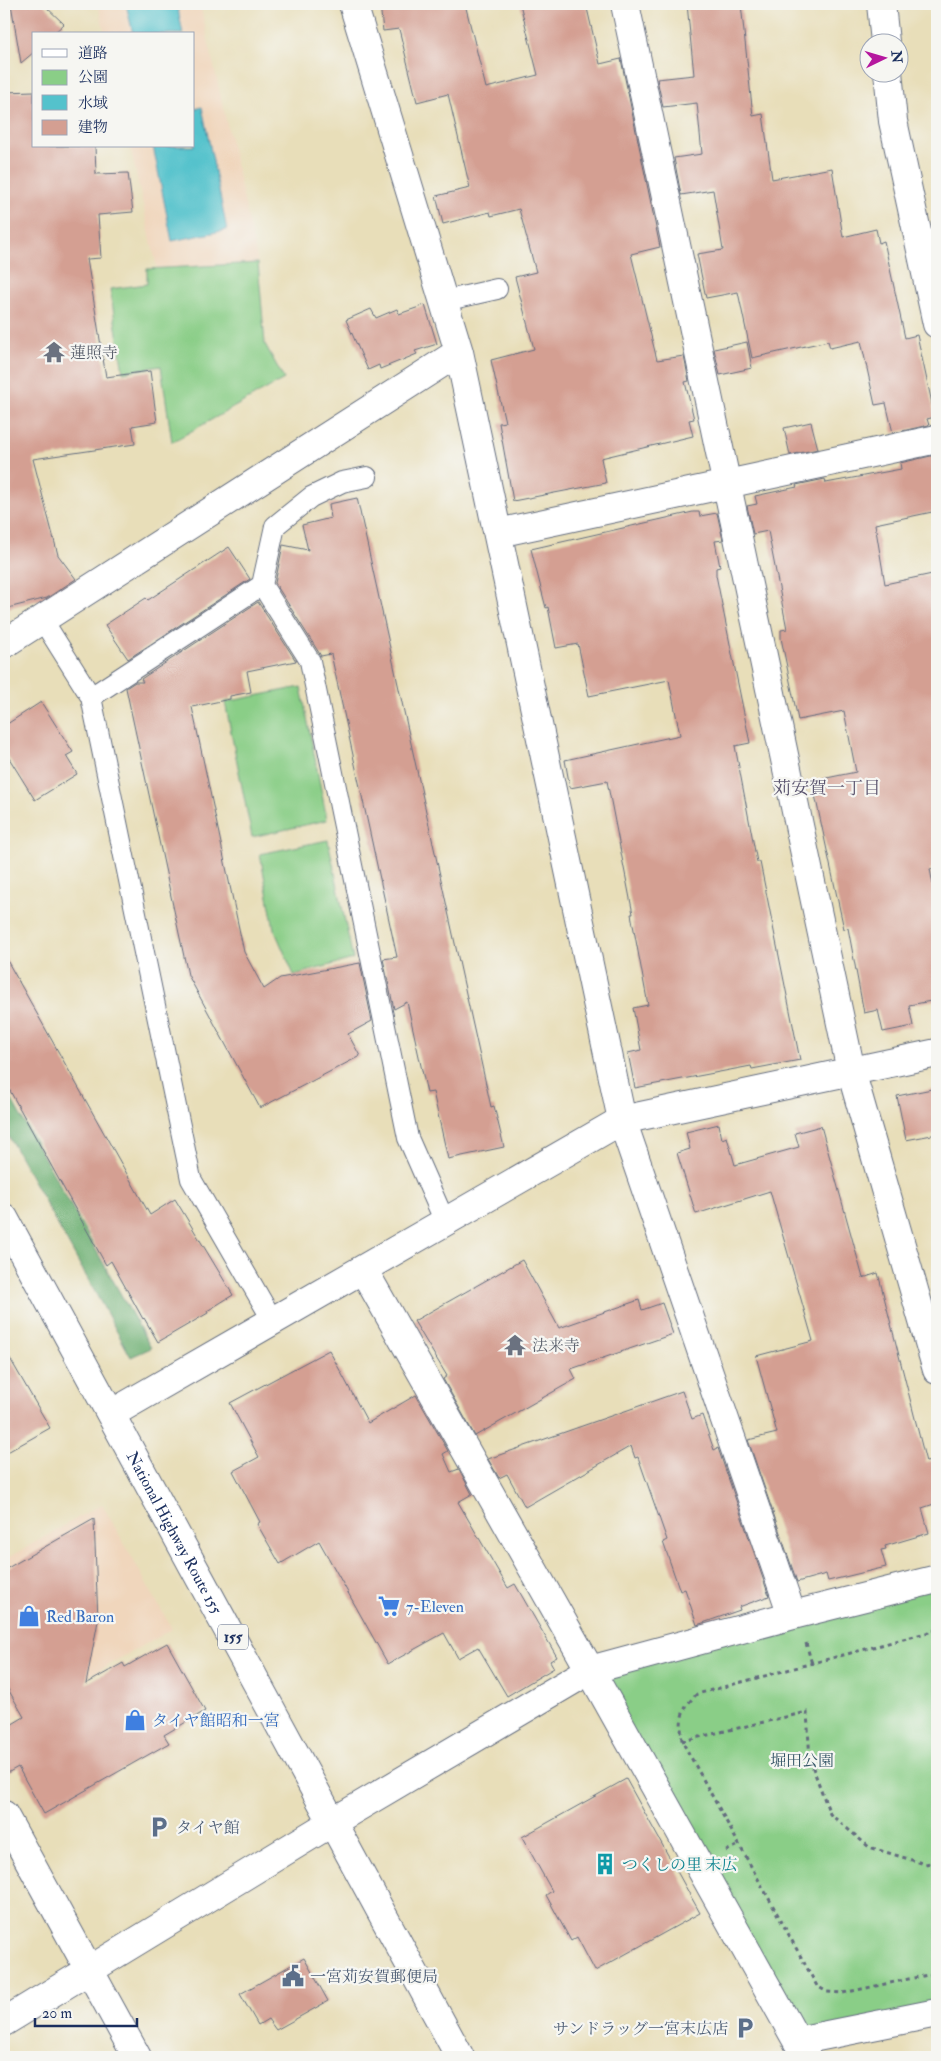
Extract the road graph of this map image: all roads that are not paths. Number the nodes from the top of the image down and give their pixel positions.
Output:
1 (353, 4) edge
2 (625, 4) edge
3 (881, 4) edge
4 (884, 32) edge
5 (889, 82) edge
6 (497, 289) dead end
7 (444, 301) junction
8 (937, 324) edge
9 (459, 352) junction
10 (937, 439) edge
11 (367, 477) dead end
12 (726, 484) junction
13 (498, 533) junction
14 (262, 585) junction
15 (42, 620) junction
16 (4, 644) edge
17 (91, 697) junction
18 (937, 1053) edge
19 (851, 1071) junction
20 (622, 1120) junction
21 (4, 1218) edge
22 (444, 1222) junction
23 (363, 1269) junction
24 (273, 1321) junction
25 (937, 1370) edge
26 (111, 1414) junction
27 (937, 1579) edge
28 (792, 1615) junction
29 (590, 1670) junction
30 (4, 1815) edge
31 (331, 1823) junction
32 (88, 1971) junction
33 (937, 2013) edge
34 (4, 2022) edge
35 (801, 2049) edge
36 (137, 2057) edge
37 (460, 2057) edge

1 - 7 main road
2 - 12 main road
3 - 4 main road
5 - 8 main road
6 - 7 lane
7 - 9 main road
9 - 13 main road
9 - 15 main road
10 - 12 main road
11 - 14 lane
12 - 13 main road
12 - 19 main road
13 - 20 main road
14 - 17 lane
14 - 22 lane
15 - 16 main road
15 - 17 lane
17 - 24 lane
18 - 19 main road
19 - 20 main road
19 - 25 main road
20 - 22 main road
20 - 28 main road
21 - 26 main road, National Highway Route 155 / 155
22 - 23 main road
23 - 24 main road
23 - 29 main road
24 - 26 main road
26 - 31 main road, National Highway Route 155 / 155
27 - 28 main road
28 - 29 main road
29 - 31 main road
29 - 35 main road
30 - 32 main road
31 - 32 main road
31 - 37 main road, National Highway Route 155 / 155
32 - 34 main road
32 - 36 main road
33 - 35 main road

